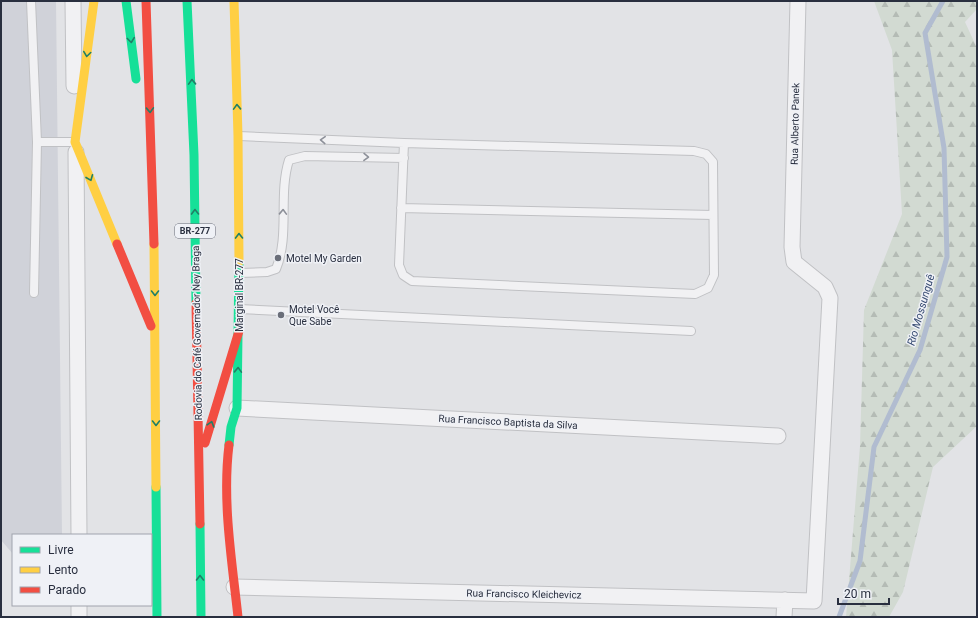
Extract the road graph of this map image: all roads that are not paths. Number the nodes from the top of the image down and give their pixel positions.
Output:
1 (32, 1) edge
2 (73, 1) edge
3 (94, 1) edge
4 (126, 1) edge
5 (146, 1) edge
6 (187, 1) edge
7 (234, 1) edge
8 (798, 1) edge
9 (137, 86) dead end
10 (140, 117) dead end
11 (238, 136) junction
12 (37, 142) junction
13 (75, 142) junction
14 (404, 143) junction
15 (404, 158) junction
16 (401, 208) junction
17 (713, 215) junction
18 (154, 254) junction
19 (240, 273) junction
20 (34, 293) dead end
21 (240, 309) junction
22 (690, 331) dead end
23 (239, 332) junction
24 (155, 337) junction
25 (237, 408) junction
26 (778, 436) dead end
27 (199, 461) junction
28 (78, 534) edge
29 (234, 587) junction
30 (785, 600) junction
31 (814, 601) joint
32 (79, 606) edge
33 (79, 617) edge
34 (157, 617) edge
35 (201, 617) edge
36 (232, 617) edge
37 (238, 617) edge
38 (784, 617) edge

1 - 12 lane
2 - 13 street
3 -> 13 main road
4 -> 9 main road
5 -> 18 main road
27 -> 6 main road, Rodovia do Café Governador Ney Braga / BR-277
11 -> 7 main road, Marginal BR-277
8 - 31 street, Rua Alberto Panek
10 - 18 main road
14 -> 11 lane
19 -> 11 main road, Marginal BR-277
12 - 13 lane
12 - 20 lane
13 -> 24 main road
13 - 28 street
14 - 15 lane
14 - 17 lane
15 - 16 lane
19 -> 15 lane
16 - 17 lane
16 - 17 lane
18 -> 24 main road
19 - 21 main road, Marginal BR-277
21 - 22 lane
21 - 23 main road, Marginal BR-277
25 -> 23 main road, Marginal BR-277
27 -> 23 main road
24 -> 34 main road
25 - 26 street, Rua Francisco Baptista da Silva
25 - 29 main road, Marginal BR-277
35 -> 27 main road, Rodovia do Café Governador Ney Braga / BR-277
29 - 30 street, Rua Francisco Kleichevicz
29 - 36 main road, Marginal BR-277
29 - 37 main road, Marginal BR-277
30 - 31 street, Rua Francisco Kleichevicz
30 - 38 street
32 - 33 street

